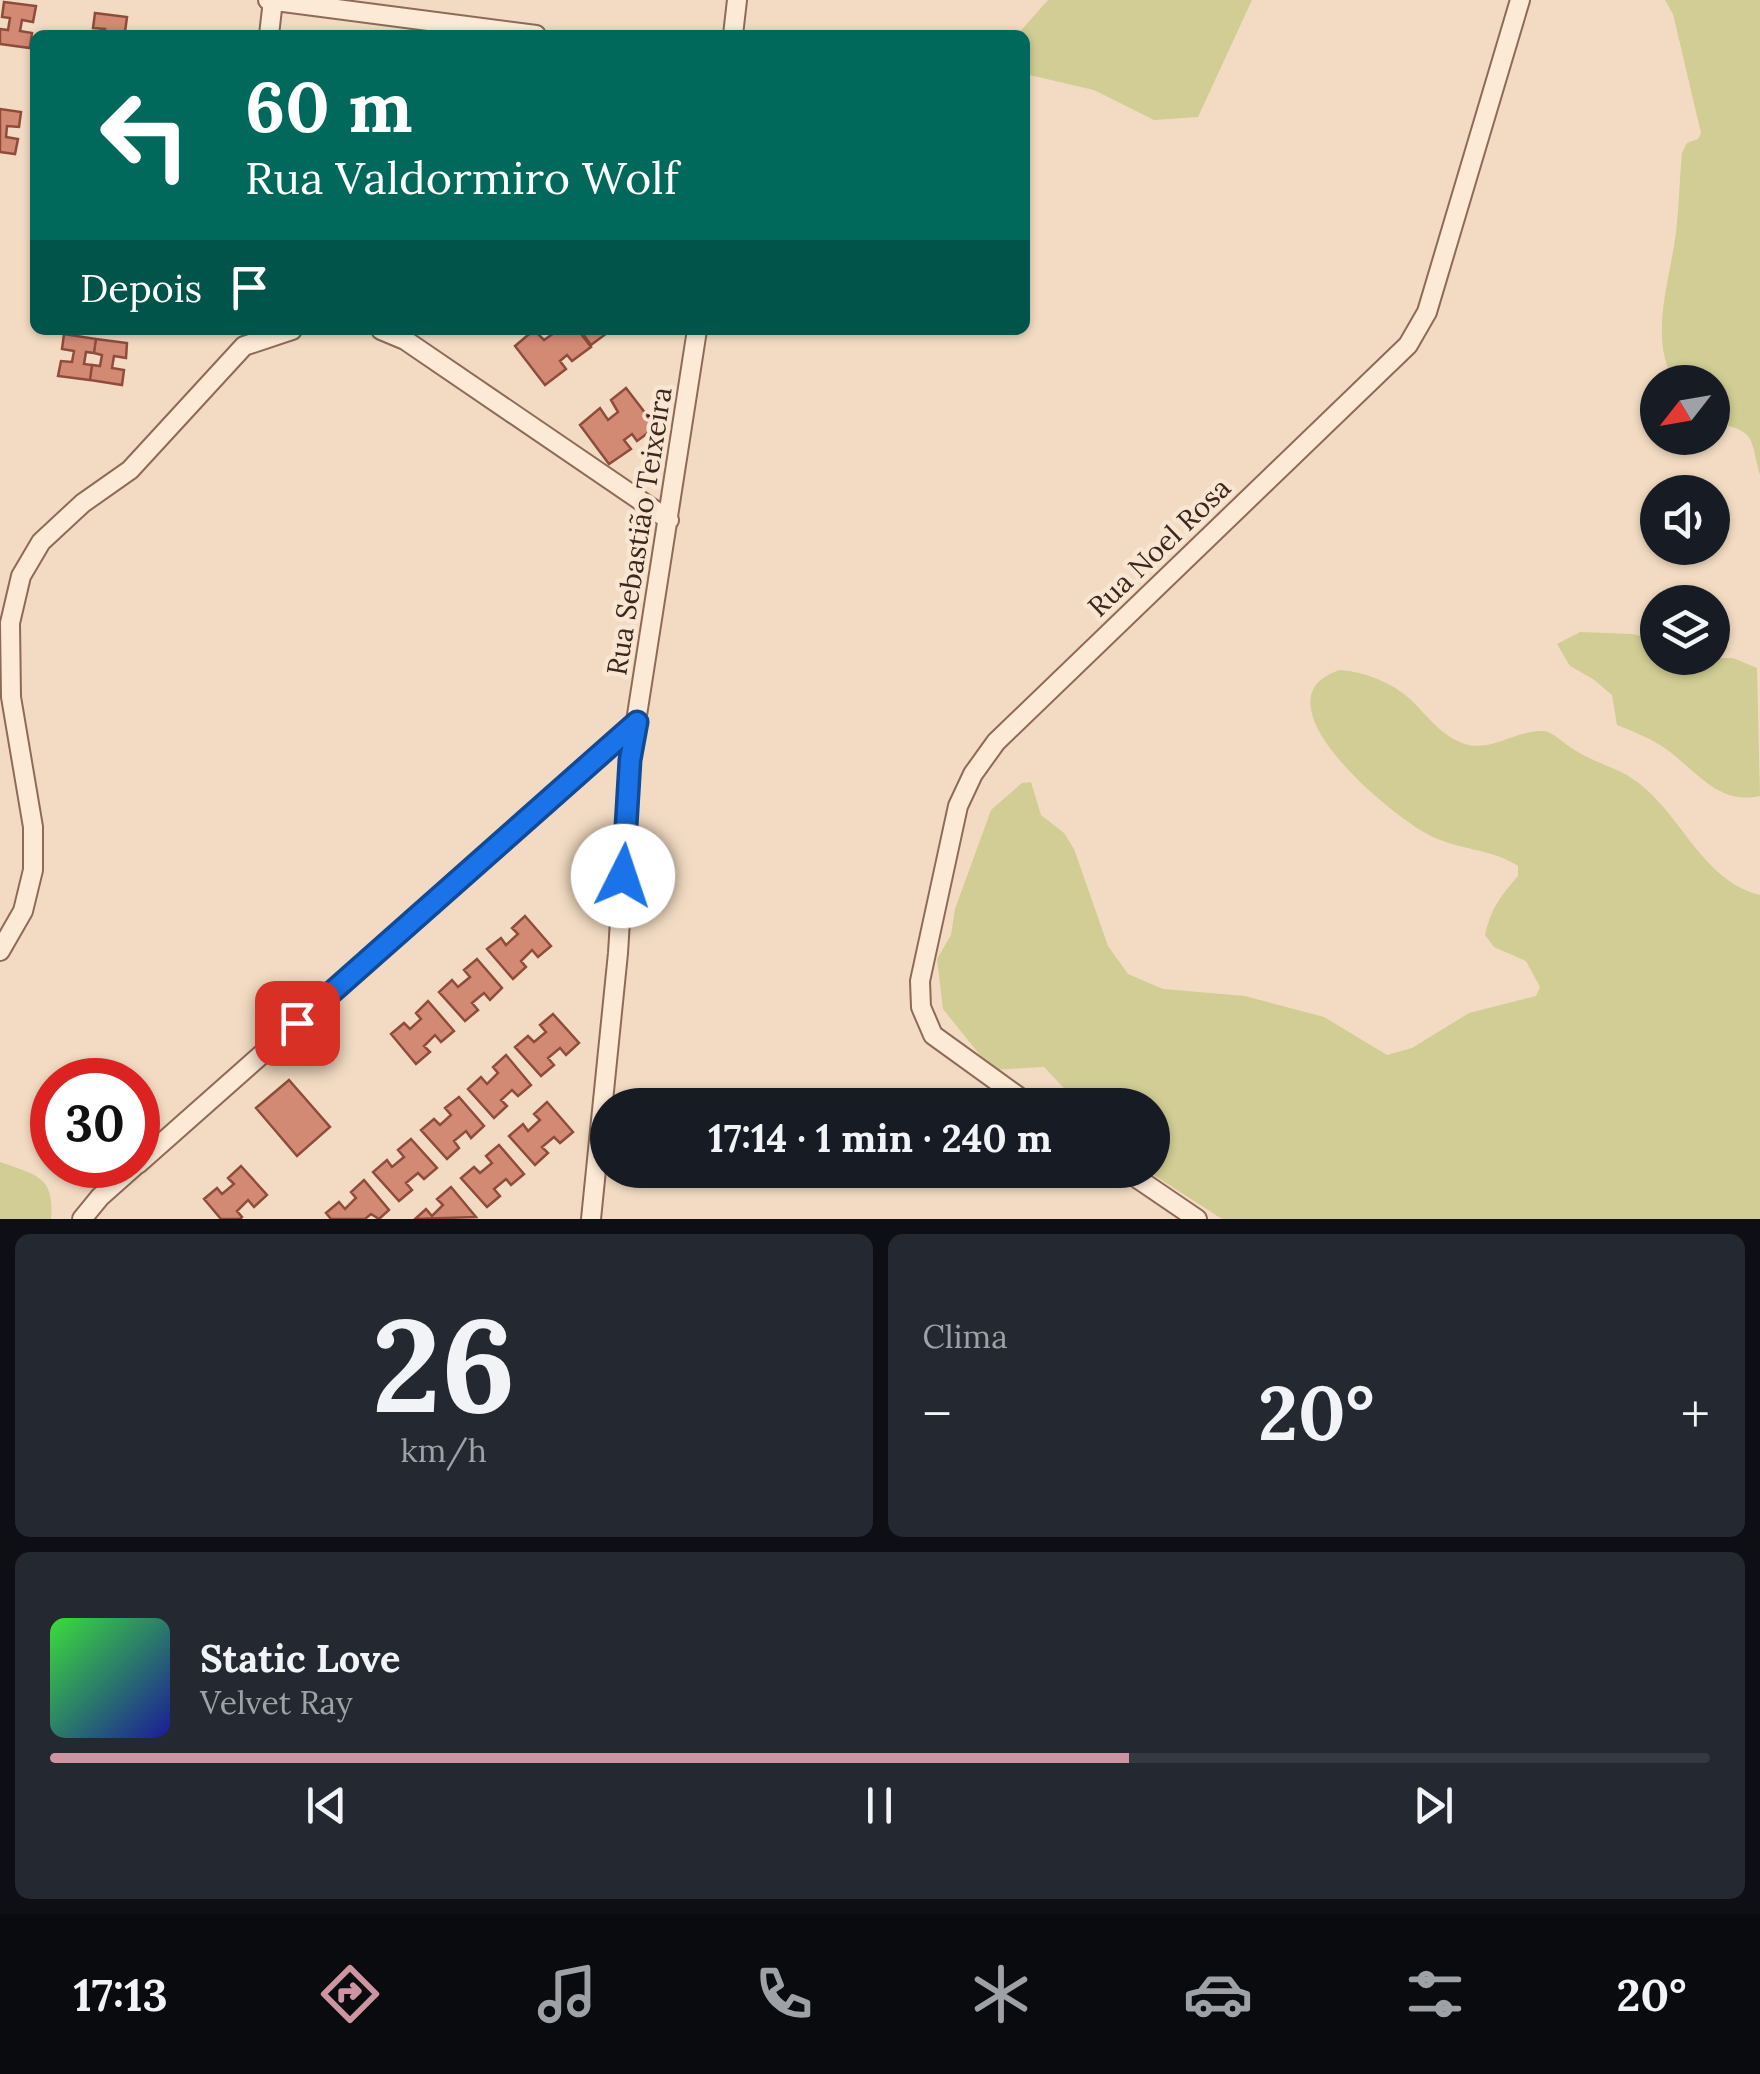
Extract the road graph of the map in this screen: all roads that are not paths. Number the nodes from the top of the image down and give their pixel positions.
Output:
1 (271, 0) edge
2 (737, 0) edge
3 (1520, 0) edge
4 (269, 30) edge
5 (498, 30) edge
6 (734, 30) edge
7 (392, 335) edge
8 (696, 335) edge
9 (242, 338) edge
10 (668, 520) junction
11 (637, 722) junction
12 (8, 732) edge
13 (0, 951) edge
14 (1006, 1088) edge
15 (160, 1144) edge
16 (111, 1188) edge
17 (1151, 1188) edge
18 (82, 1219) edge
19 (591, 1219) edge
20 (1197, 1219) edge

1 - 4 street
1 - 5 street
2 - 6 street
3 - 14 street, Rua Noel Rosa
7 - 10 street
8 - 10 street, Rua Sebastião Teixeira
9 - 12 street
10 - 11 street, Rua Sebastião Teixeira
11 - 15 street
11 - 19 street, Rua Sebastião Teixeira
12 - 13 street
16 - 18 street
17 - 20 street

